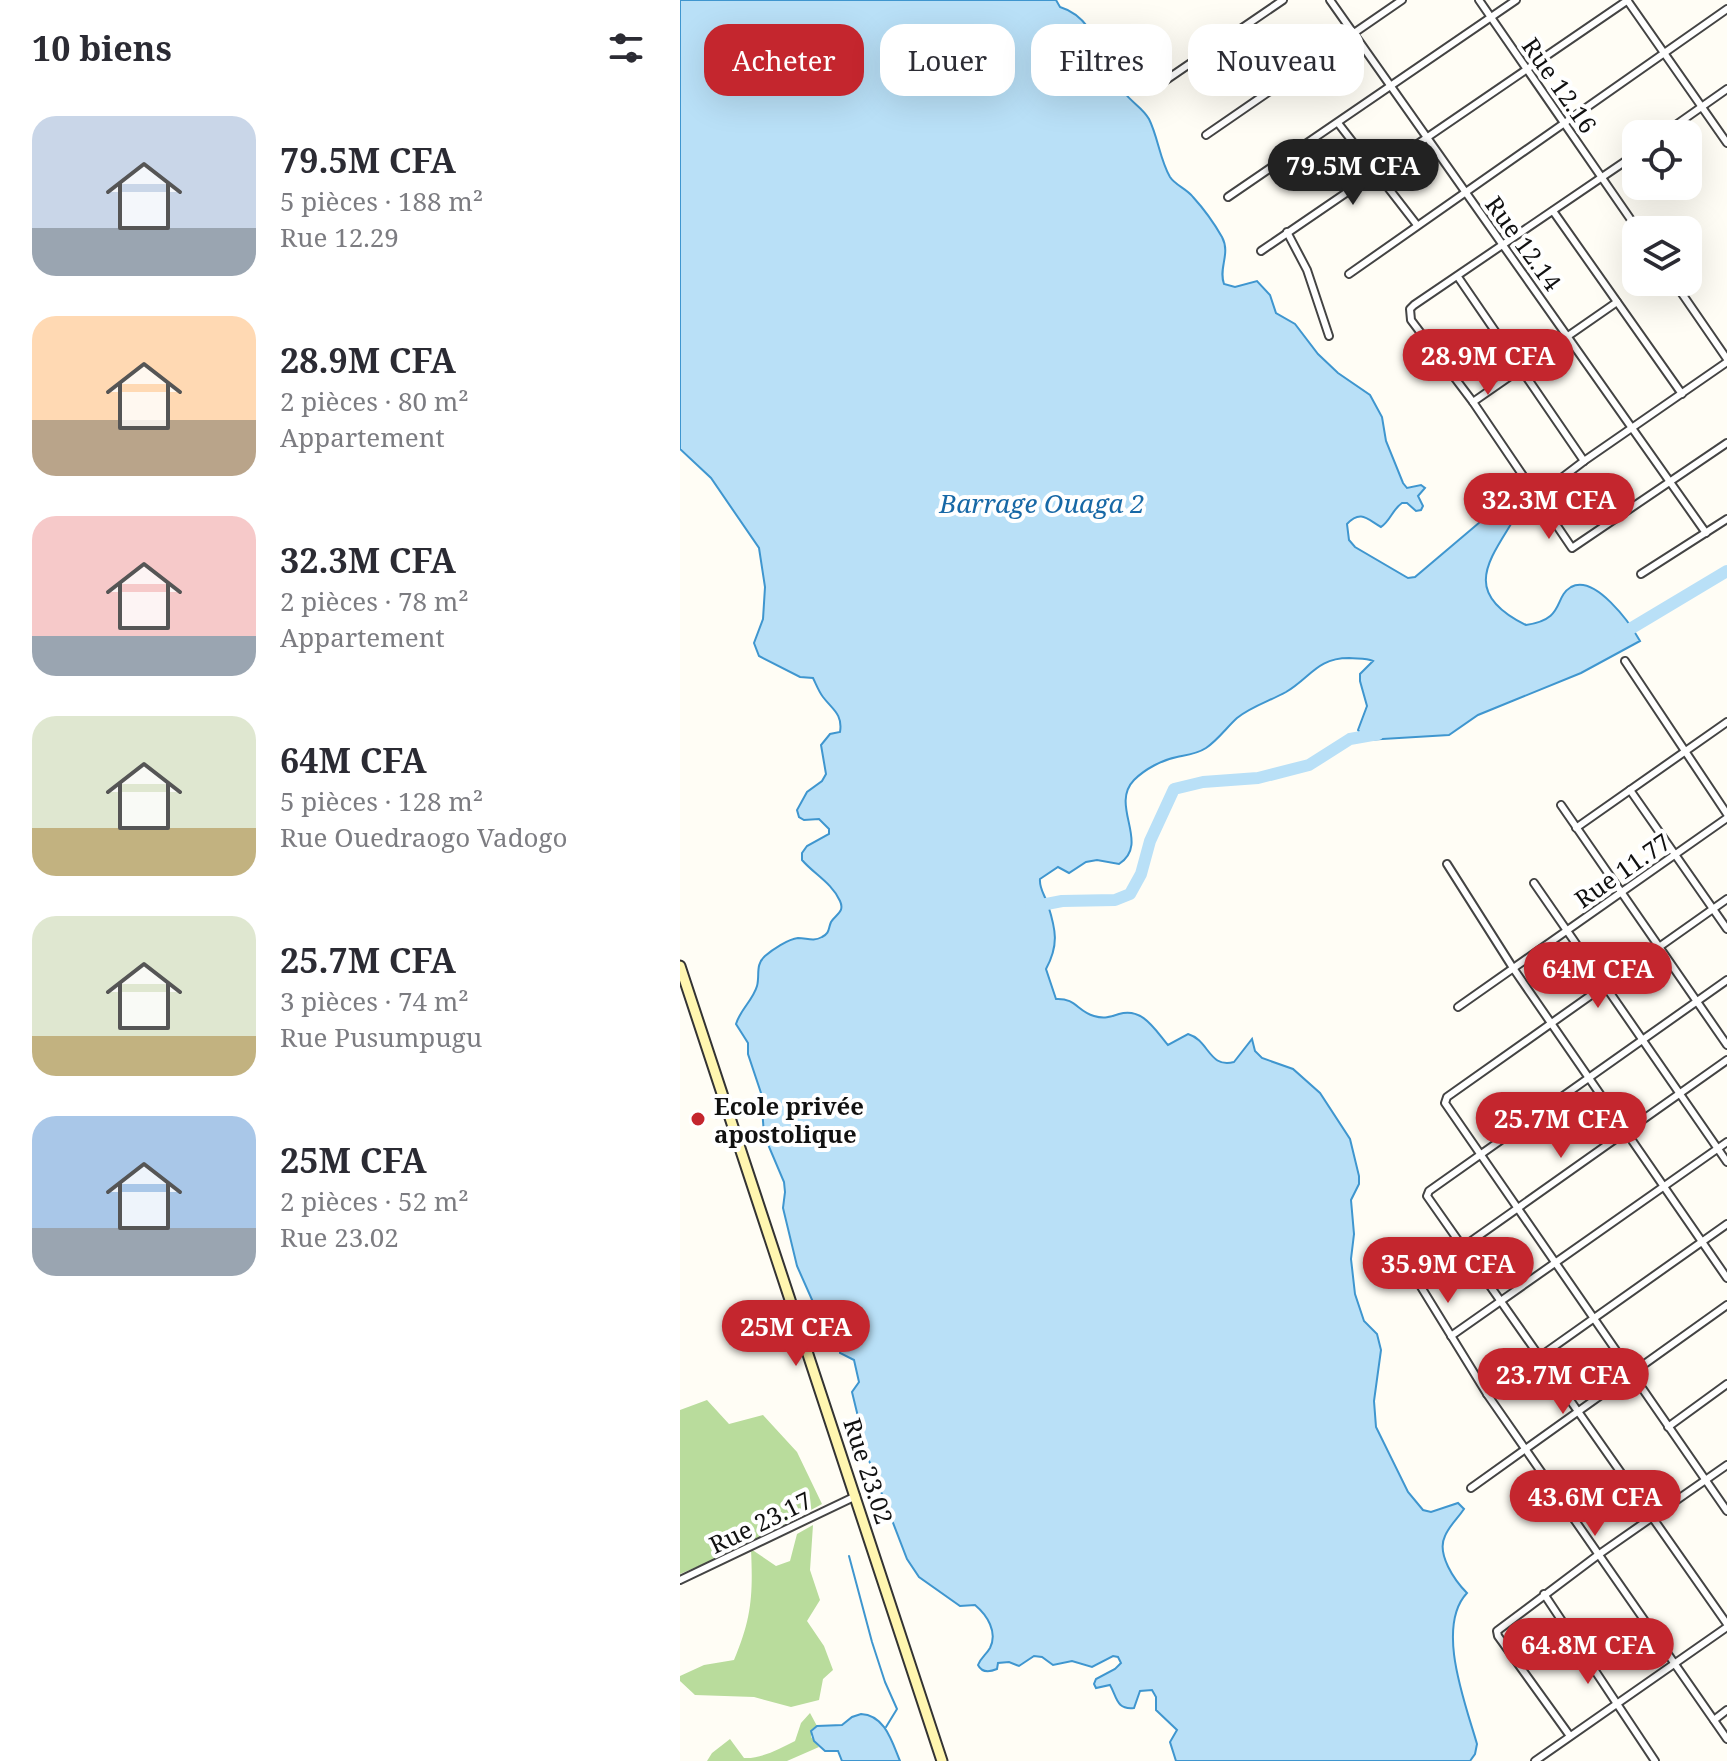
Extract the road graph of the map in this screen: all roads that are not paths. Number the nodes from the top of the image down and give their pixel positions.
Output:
1 (1283, 0) edge
2 (1330, 0) edge
3 (1402, 0) edge
4 (1479, 0) edge
5 (1516, 0) edge
6 (1627, 0) edge
7 (1727, 9) edge
8 (1491, 18) junction
9 (1346, 24) edge
10 (1364, 27) edge
11 (1364, 50) edge
12 (1665, 54) junction
13 (1526, 69) junction
14 (1172, 76) edge
15 (1391, 88) junction
16 (1727, 89) edge
17 (1263, 96) edge
18 (1701, 107) junction
19 (1683, 120) edge
20 (1338, 123) junction
21 (1564, 123) junction
22 (1206, 135) dead end
23 (1428, 138) junction
24 (1727, 143) edge
25 (1622, 164) edge
26 (1376, 174) junction
27 (1602, 178) junction
28 (1464, 192) junction
29 (1228, 197) dead end
30 (1553, 211) junction
31 (1628, 216) edge
32 (1417, 225) junction
33 (1287, 232) junction
34 (1504, 245) junction
35 (1261, 251) dead end
36 (1349, 274) dead end
37 (1458, 277) junction
38 (1683, 296) edge
39 (1617, 302) junction
40 (1329, 336) dead end
41 (1569, 336) junction
42 (1727, 361) edge
43 (1521, 369) junction
44 (1682, 394) junction
45 (1473, 402) junction
46 (1633, 429) junction
47 (1727, 443) edge
48 (1584, 461) junction
49 (1670, 482) junction
50 (1538, 496) junction
51 (1727, 519) edge
52 (1706, 533) junction
53 (1641, 574) dead end
54 (1625, 661) dead end
55 (1727, 722) edge
56 (1684, 751) junction
57 (1630, 790) junction
58 (1561, 805) dead end
59 (1727, 816) edge
60 (1576, 828) junction
61 (1675, 854) junction
62 (1447, 864) dead end
63 (1534, 883) dead end
64 (1619, 892) junction
65 (1727, 899) edge
66 (1713, 909) junction
67 (1727, 929) edge
68 (1566, 931) junction
69 (1658, 947) junction
70 (680, 966) edge
71 (1513, 968) junction
72 (1727, 980) edge
73 (1605, 987) junction
74 (1697, 1003) junction
75 (1458, 1007) dead end
76 (1551, 1024) junction
77 (1643, 1041) junction
78 (1727, 1045) edge
79 (1727, 1060) edge
80 (1588, 1078) junction
81 (1679, 1094) junction
82 (1625, 1134) junction
83 (1727, 1142) edge
84 (1718, 1149) junction
85 (1481, 1156) junction
86 (1727, 1162) edge
87 (1663, 1187) junction
88 (1517, 1209) junction
89 (1727, 1224) edge
90 (1702, 1241) junction
91 (1463, 1247) junction
92 (1555, 1262) junction
93 (1727, 1278) edge
94 (1501, 1300) junction
95 (1727, 1305) edge
96 (1593, 1318) junction
97 (1451, 1336) junction
98 (1538, 1356) junction
99 (1631, 1373) junction
100 (1727, 1384) edge
101 (1487, 1394) junction
102 (1578, 1411) junction
103 (1668, 1427) junction
104 (1525, 1450) junction
105 (1727, 1465) edge
106 (1705, 1480) junction
107 (1471, 1488) dead end
108 (856, 1496) junction
109 (1727, 1511) edge
110 (1652, 1517) junction
111 (1598, 1555) junction
112 (680, 1580) edge
113 (1544, 1594) junction
114 (1727, 1626) edge
115 (1674, 1664) junction
116 (1618, 1702) junction
117 (1727, 1710) edge
118 (1714, 1720) junction
119 (1570, 1736) junction
120 (1727, 1739) edge
121 (942, 1761) edge
122 (1535, 1761) edge
123 (1655, 1761) edge

1 - 14 street
2 - 9 street, Rue 12.14
3 - 10 street
4 - 8 street, Rue 12.16
5 - 8 street
6 - 12 street
6 - 13 street
7 - 12 street
8 - 13 street, Rue 12.16
8 - 15 street
11 - 15 street, Rue 12.14
12 - 18 street
12 - 21 street
13 - 21 street, Rue 12.16
13 - 23 street
15 - 20 street
15 - 23 street, Rue 12.14
16 - 18 street
17 - 22 street
18 - 19 street
18 - 24 street
20 - 26 street
20 - 29 street
21 - 27 street, Rue 12.16
21 - 28 street
23 - 26 street
23 - 28 street, Rue 12.14
25 - 27 street
26 - 32 street
26 - 33 street
27 - 30 street
27 - 31 street, Rue 12.16
28 - 32 street
28 - 34 street, Rue 12.14
30 - 34 street
30 - 39 street
32 - 36 street
33 - 35 street
33 - 40 street
34 - 37 street
34 - 41 street, Rue 12.14
37 - 43 street
37 - 45 street
38 - 42 street
39 - 41 street
39 - 44 street
41 - 43 street
41 - 46 street, Rue 12.14
42 - 44 street
43 - 45 street
43 - 48 street
44 - 46 street
45 - 50 street
46 - 48 street
46 - 49 street, Rue 12.14
47 - 49 street
48 - 50 street
49 - 50 street
49 - 52 street, Rue 12.14
51 - 52 street
52 - 53 street
54 - 56 street
55 - 56 street
56 - 57 street
56 - 59 street
57 - 60 street
57 - 61 street
58 - 60 street
59 - 61 street, Rue 11.77
60 - 64 street
61 - 64 street, Rue 11.77
61 - 66 street
62 - 71 street
63 - 68 street
64 - 68 street, Rue 11.77
64 - 69 street
65 - 66 street
66 - 67 street
66 - 69 street
68 - 71 street, Rue 11.77
68 - 73 street
69 - 73 street
69 - 74 street
70 - 108 street, Rue 23.02
71 - 75 street, Rue 11.77
71 - 76 street
72 - 74 street
73 - 76 street
73 - 77 street
74 - 77 street
74 - 78 street
76 - 80 street
76 - 85 street
77 - 80 street
77 - 81 street
79 - 81 street
80 - 82 street
80 - 85 street
81 - 82 street
81 - 84 street
82 - 87 street
82 - 88 street
83 - 84 street
84 - 86 street
84 - 87 street
85 - 88 street
85 - 91 street
87 - 90 street
87 - 92 street
88 - 91 street
88 - 92 street
89 - 90 street
90 - 93 street
90 - 96 street
91 - 94 street
91 - 97 street
92 - 94 street
92 - 96 street
94 - 97 street
94 - 98 street
95 - 99 street
96 - 98 street
96 - 99 street
97 - 101 street
98 - 101 street
98 - 102 street
99 - 102 street
99 - 103 street
100 - 103 street
101 - 104 street
102 - 104 street
102 - 110 street
103 - 106 street
104 - 107 street
104 - 111 street
105 - 106 street
106 - 109 street
106 - 110 street
108 - 112 street, Rue 23.17
108 - 121 street, Rue 23.02
110 - 111 street
110 - 114 street
111 - 113 street
111 - 115 street
113 - 116 street
113 - 119 street
114 - 115 street
115 - 116 street
115 - 118 street
116 - 119 street
116 - 123 street
117 - 118 street
118 - 120 street
119 - 122 street

